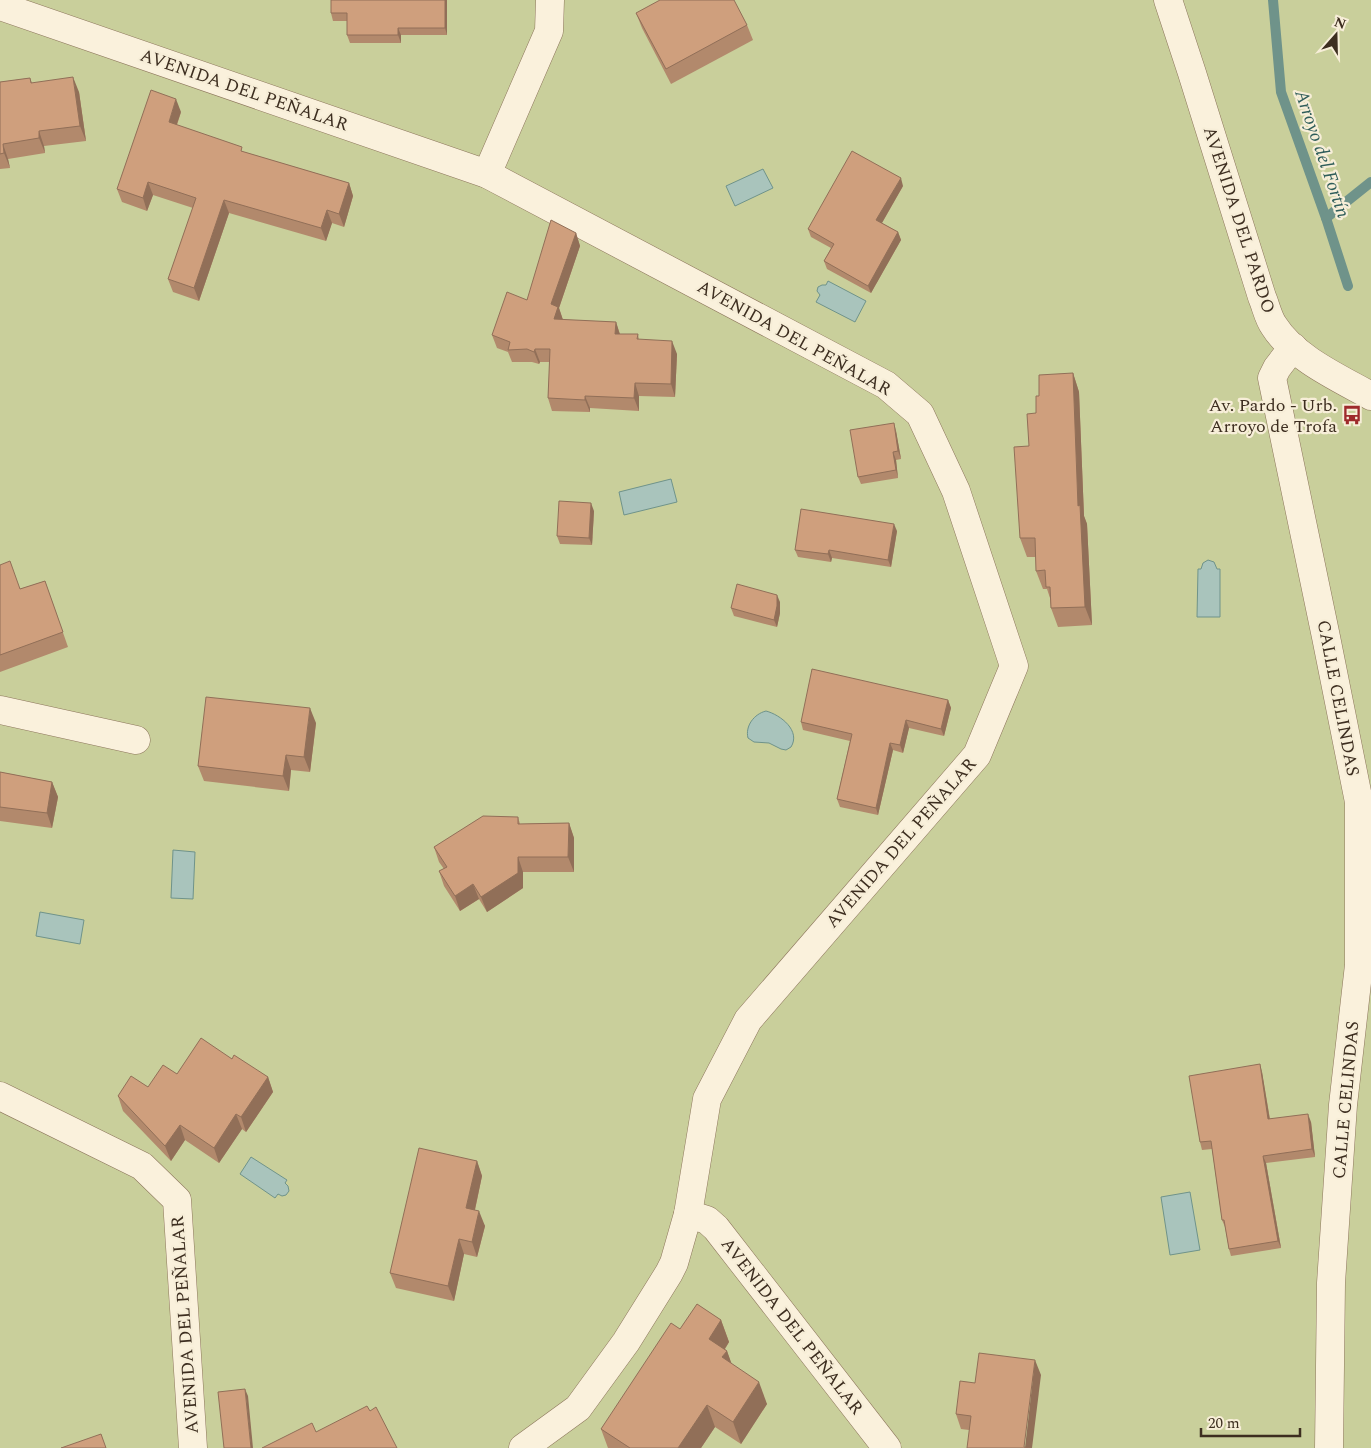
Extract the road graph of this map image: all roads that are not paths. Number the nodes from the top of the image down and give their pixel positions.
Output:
1 (550, 0) edge
2 (1168, 0) edge
3 (0, 6) edge
4 (487, 174) junction
5 (1292, 347) junction
6 (1371, 396) edge
7 (0, 710) edge
8 (136, 740) dead end
9 (1365, 975) edge
10 (0, 1096) edge
11 (688, 1214) junction
12 (193, 1448) edge
13 (523, 1448) edge
14 (887, 1448) edge
15 (1329, 1448) edge

1 - 4 street
2 - 5 street, AVENIDA DEL PARDO
3 - 4 street, AVENIDA DEL PEÑALAR
4 - 11 street, AVENIDA DEL PEÑALAR
5 - 6 street, AVENIDA DEL PARDO
5 - 9 street, CALLE CELINDAS
7 - 8 street
9 - 15 street, CALLE CELINDAS
10 - 12 street, AVENIDA DEL PEÑALAR
11 - 13 street, AVENIDA DEL PEÑALAR
11 - 14 street, AVENIDA DEL PEÑALAR

